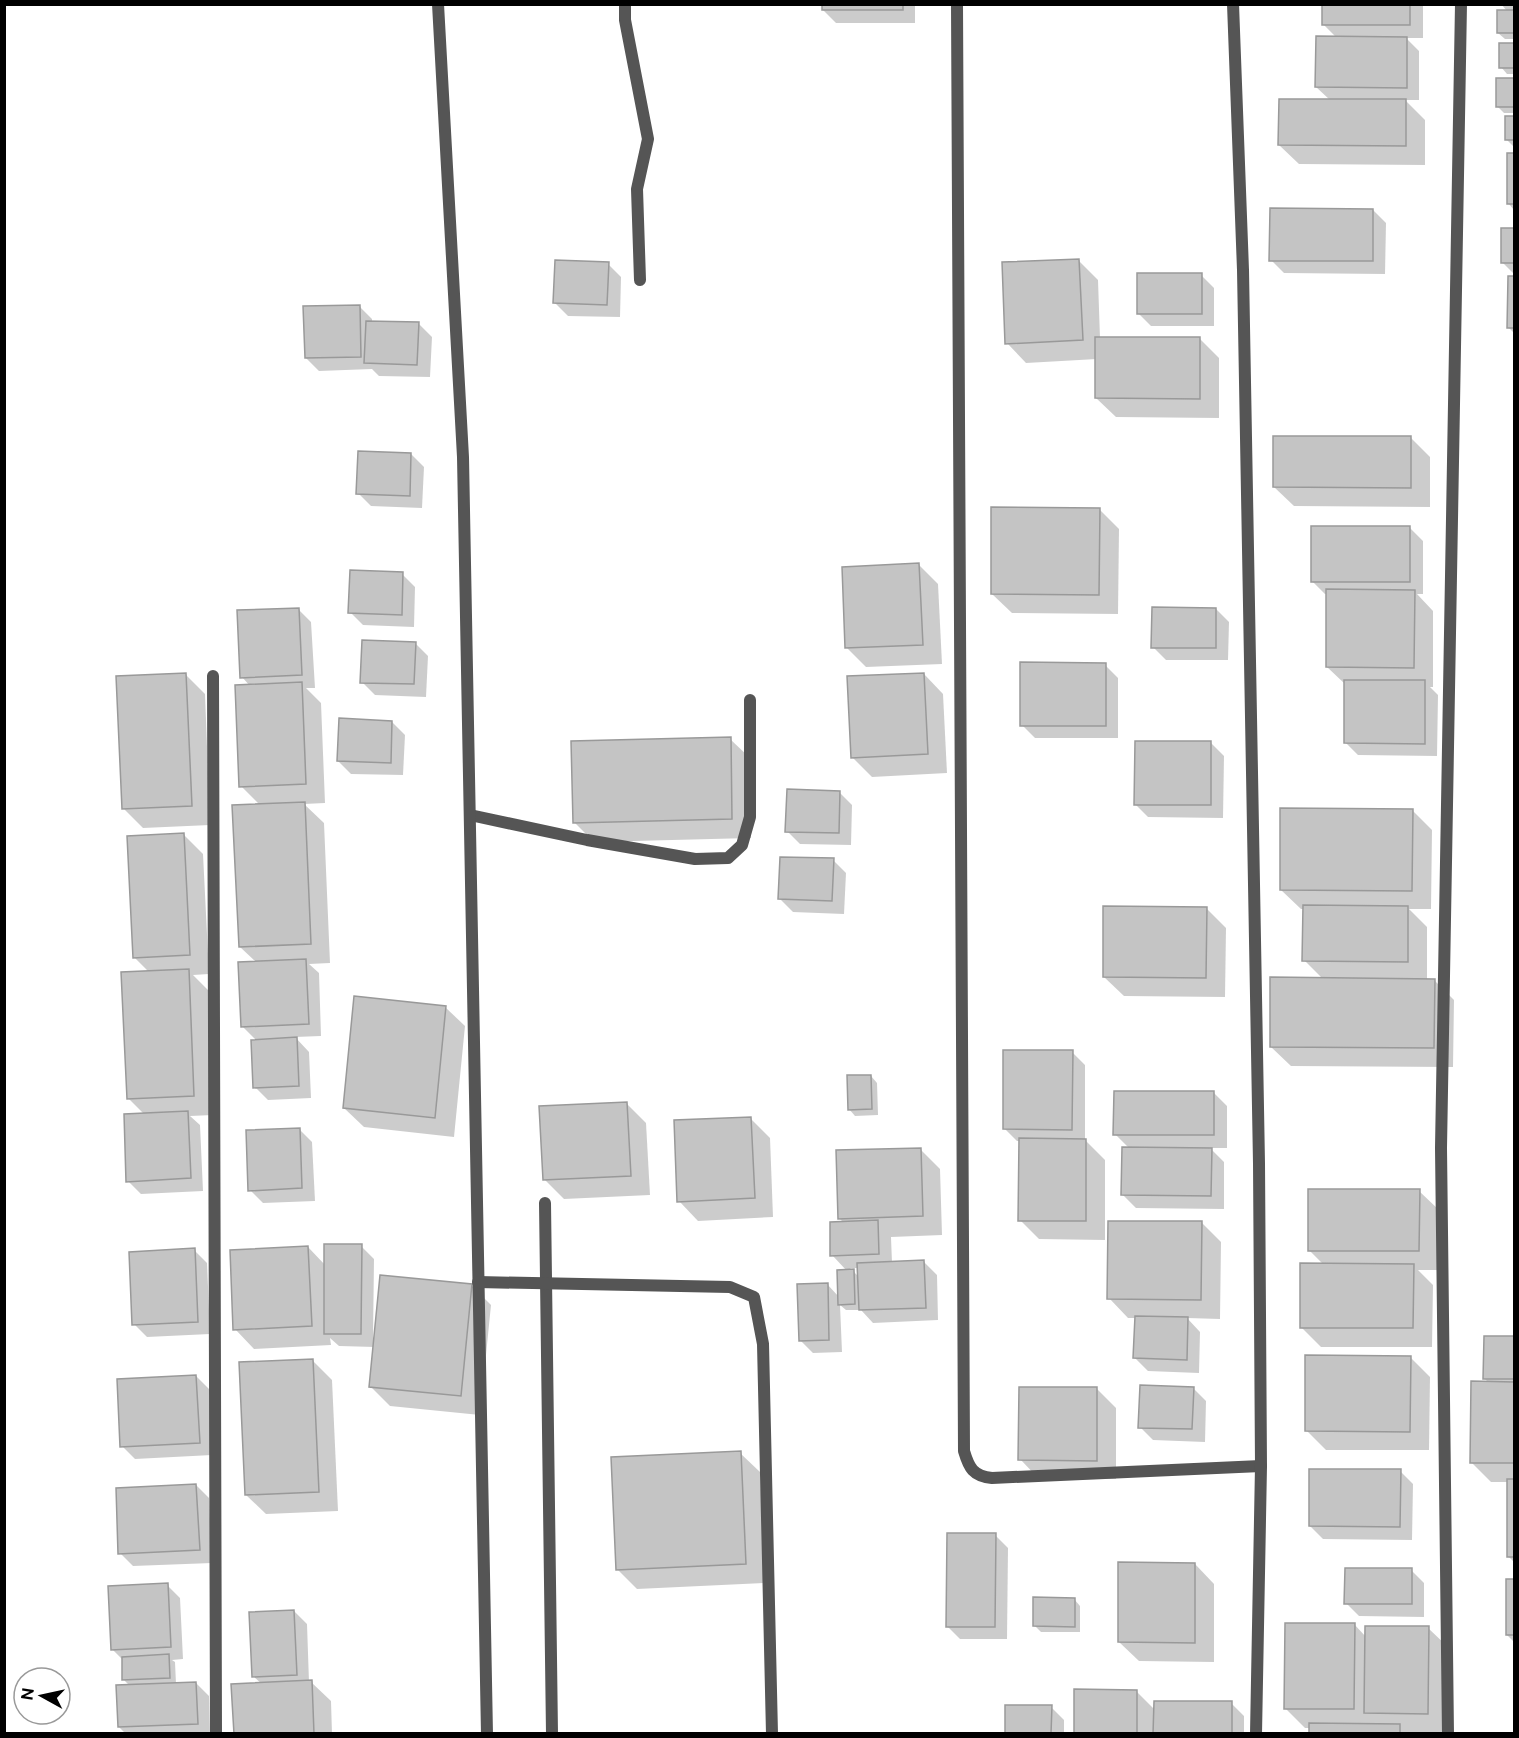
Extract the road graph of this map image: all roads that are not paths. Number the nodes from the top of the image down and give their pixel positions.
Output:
1 (438, 4) edge
2 (625, 4) edge
3 (957, 4) edge
4 (1233, 4) edge
5 (1461, 4) edge
6 (640, 280) dead end
7 (213, 676) dead end
8 (750, 700) dead end
9 (470, 814) junction
10 (545, 1203) dead end
11 (478, 1282) junction
12 (545, 1283) junction
13 (1261, 1466) junction
14 (216, 1734) edge
15 (486, 1734) edge
16 (552, 1734) edge
17 (772, 1734) edge
18 (1256, 1734) edge
19 (1448, 1734) edge

1 - 9 street
2 - 6 street
3 - 13 street
4 - 13 street
5 - 19 street
7 - 14 street
8 - 9 street
9 - 11 street
10 - 12 street
11 - 12 street
11 - 15 street
12 - 16 street
12 - 17 street
13 - 18 street

